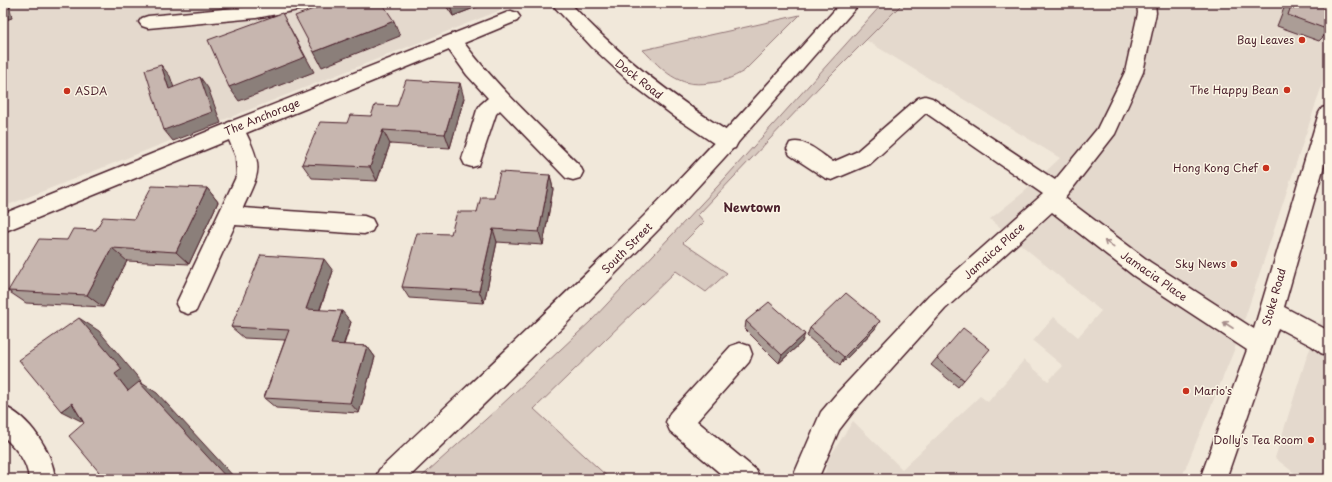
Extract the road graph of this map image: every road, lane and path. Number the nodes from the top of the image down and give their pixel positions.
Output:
1 (303, 3) edge
2 (560, 3) edge
3 (851, 3) edge
4 (1146, 3) edge
5 (511, 17) dead end
6 (148, 22) dead end
7 (452, 41) junction
8 (500, 98) junction
9 (1329, 113) edge
10 (234, 128) junction
11 (728, 142) junction
12 (797, 149) dead end
13 (472, 159) dead end
14 (573, 172) dead end
15 (1054, 196) junction
16 (228, 216) junction
17 (3, 223) edge
18 (364, 225) dead end
19 (188, 304) dead end
20 (1270, 312) junction
21 (1329, 345) edge
22 (1261, 346) junction
23 (740, 354) dead end
24 (3, 418) edge
25 (42, 479) edge
26 (388, 479) edge
27 (747, 479) edge
28 (805, 479) edge
29 (1213, 479) edge

1 - 6 street
2 - 11 street, Dock Road
3 - 11 street, South Street
4 - 15 street, Jamaica Place
5 - 7 street, The Anchorage
7 - 8 street
7 - 10 street, The Anchorage
8 - 13 street
8 - 14 street
9 - 20 street, Stoke Road
10 - 16 street
10 - 17 street, The Anchorage
11 - 26 street, South Street
12 - 15 street, Jamacia Place
22 -> 15 street, Jamacia Place
15 - 28 street, Jamaica Place
16 - 18 street
16 - 19 street
20 - 21 street
20 - 22 street, Stoke Road
22 - 29 street, Stoke Road
23 - 27 street
24 - 25 street

